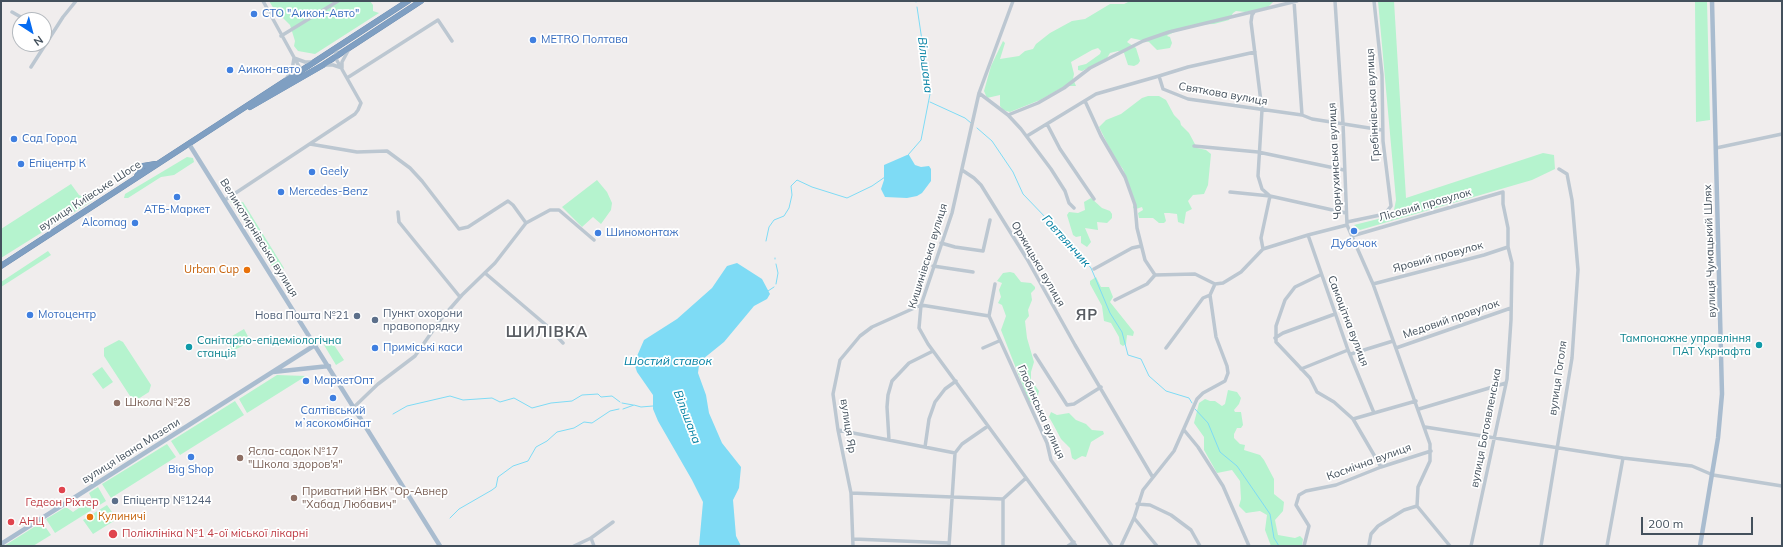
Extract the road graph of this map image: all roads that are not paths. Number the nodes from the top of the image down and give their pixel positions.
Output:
1 (76, 1) edge
2 (263, 1) edge
3 (338, 1) edge
4 (408, 1) edge
5 (421, 1) edge
6 (1013, 1) edge
7 (1295, 1) edge
8 (1335, 1) edge
9 (1374, 1) edge
10 (1712, 1) edge
11 (1254, 12) junction
12 (52, 34) edge
13 (281, 36) junction
14 (452, 41) dead end
15 (338, 47) junction
16 (352, 47) junction
17 (41, 52) edge
18 (1255, 52) junction
19 (325, 55) junction
20 (335, 57) junction
21 (294, 58) junction
22 (314, 62) junction
23 (323, 65) junction
24 (31, 67) dead end
25 (342, 68) junction
26 (301, 70) junction
27 (314, 70) junction
28 (1159, 76) junction
29 (347, 78) junction
30 (285, 80) junction
31 (291, 84) junction
32 (979, 93) junction
33 (1085, 101) junction
34 (1262, 110) junction
35 (1302, 115) junction
36 (234, 116) junction
37 (1008, 116) junction
38 (1343, 123) junction
39 (1047, 124) junction
40 (1382, 130) junction
41 (1782, 134) edge
42 (1027, 136) junction
43 (189, 144) junction
44 (310, 144) junction
45 (1194, 146) dead end
46 (1716, 148) junction
47 (1258, 152) junction
48 (1559, 168) dead end
49 (962, 170) junction
50 (1344, 170) junction
51 (1230, 192) dead end
52 (1503, 192) joint
53 (1270, 196) junction
54 (1094, 199) dead end
55 (225, 200) junction
56 (1074, 208) dead end
57 (398, 212) dead end
58 (1346, 212) junction
59 (990, 220) dead end
60 (526, 223) junction
61 (1347, 224) junction
62 (1308, 234) junction
63 (1352, 236) junction
64 (594, 240) dead end
65 (941, 243) junction
66 (1141, 246) junction
67 (1508, 247) junction
68 (1263, 249) junction
69 (1, 266) edge
70 (933, 266) junction
71 (1094, 269) dead end
72 (973, 272) dead end
73 (485, 273) junction
74 (1320, 274) junction
75 (1155, 275) junction
76 (995, 284) dead end
77 (1215, 284) junction
78 (1373, 284) junction
79 (1210, 295) junction
80 (460, 297) junction
81 (1115, 300) dead end
82 (920, 304) junction
83 (1511, 308) junction
84 (1335, 314) junction
85 (989, 316) junction
86 (1275, 338) junction
87 (1000, 341) junction
88 (1393, 341) junction
89 (563, 343) dead end
90 (315, 345) junction
91 (982, 348) dead end
92 (1166, 348) dead end
93 (1396, 348) junction
94 (933, 351) junction
95 (1350, 352) junction
96 (1035, 355) dead end
97 (328, 366) junction
98 (1301, 369) junction
99 (271, 373) junction
100 (956, 381) junction
101 (1506, 383) junction
102 (1101, 387) junction
103 (1416, 400) junction
104 (354, 407) junction
105 (1419, 409) junction
106 (1374, 413) junction
107 (1353, 419) junction
108 (988, 426) junction
109 (1425, 427) junction
110 (838, 430) junction
111 (1184, 430) junction
112 (1495, 436) junction
113 (889, 440) junction
114 (925, 447) junction
115 (1557, 447) junction
116 (1431, 451) junction
117 (955, 453) junction
118 (1623, 458) junction
119 (1381, 467) junction
120 (1712, 475) junction
121 (1152, 476) junction
122 (1026, 478) junction
123 (1782, 486) edge
124 (851, 493) junction
125 (951, 498) junction
126 (1003, 499) junction
127 (1137, 504) junction
128 (1417, 506) junction
129 (1134, 518) junction
130 (613, 522) dead end
131 (590, 538) junction
132 (854, 539) junction
133 (1, 544) edge
134 (949, 544) edge
135 (1075, 544) edge
136 (1368, 545) dead end
137 (440, 546) edge
138 (574, 546) edge
139 (594, 546) edge
140 (853, 546) edge
141 (1003, 546) edge
142 (1068, 546) edge
143 (1112, 546) edge
144 (1121, 546) edge
145 (1157, 546) edge
146 (1200, 546) edge
147 (1249, 546) edge
148 (1304, 546) edge
149 (1450, 546) edge
150 (1471, 546) edge
151 (1540, 546) edge
152 (1607, 546) edge
153 (1700, 546) edge

1 - 12 street
2 - 13 street
3 - 13 street
4 - 15 highway
5 - 16 highway
6 - 32 street, Кишинівська вулиця
7 - 11 street
7 - 35 street
8 - 38 street, Чорнухинська вулиця
9 - 40 street, Гребінківська вулиця
10 - 46 main road, вулиця Чумацький Шлях
11 - 18 street
11 - 37 street
13 - 21 street
14 - 29 street
15 - 19 highway
15 - 20 street
16 - 20 highway
16 - 25 street
17 - 24 street
18 - 28 street
18 - 34 street
19 - 20 street
19 - 22 highway
20 - 23 highway
20 - 25 street
21 - 22 street
21 - 26 street
21 - 30 street
22 - 26 highway
23 - 25 street
23 - 27 highway
25 - 29 street
26 - 27 street
26 - 30 highway
26 - 31 street
27 - 31 highway
28 - 33 street
28 - 34 street, Святкова вулиця
29 - 44 street
30 - 36 highway
31 - 36 highway
32 - 37 street
32 - 49 street, Кишинівська вулиця
33 - 39 street
33 - 66 street
34 - 35 street, Святкова вулиця
34 - 47 street
35 - 38 street, Святкова вулиця
36 - 43 highway
37 - 42 street
38 - 40 street, Святкова вулиця
38 - 50 street, Чорнухинська вулиця
39 - 42 street
39 - 54 street
40 - 61 street, Гребінківська вулиця
41 - 46 street
42 - 56 street
43 - 55 main road, Великотирнівська вулиця
43 - 69 highway, вулиця Київське Шосе
44 - 55 street
44 - 60 street
45 - 47 street
46 - 120 main road, вулиця Чумацький Шлях
47 - 50 street
47 - 53 street
48 - 115 street, вулиця Гоголя
49 - 65 street, Кишинівська вулиця
49 - 102 street, Оржицька вулиця
50 - 58 street, Чорнухинська вулиця
51 - 53 street
52 - 63 street, Лісовий провулок
52 - 67 street, вулиця Богоявленська
53 - 58 street
53 - 68 street
55 - 90 main road, Великотирнівська вулиця
57 - 80 street
58 - 61 street, Чорнухинська вулиця
59 - 65 street
60 - 64 street
60 - 73 street
61 - 62 street
61 - 63 street, Чорнухинська вулиця
62 - 68 street
62 - 74 street, Самоцітна вулиця
63 - 78 street, Чорнухинська вулиця
65 - 70 street, Кишинівська вулиця
66 - 71 street
66 - 75 street
67 - 78 street, Яровий провулок
67 - 83 street, вулиця Богоявленська
68 - 77 street
70 - 72 street
70 - 82 street, Кишинівська вулиця
73 - 80 street
73 - 89 street
74 - 84 street, Самоцітна вулиця
74 - 86 street
75 - 77 street
75 - 81 street
76 - 85 street
77 - 79 street
78 - 88 street, Чорнухинська вулиця
79 - 92 street
79 - 111 street
80 - 104 street
82 - 85 street
82 - 94 street, Кишинівська вулиця
82 - 110 street, вулиця Яр
83 - 93 street, Медовий провулок
83 - 101 street, вулиця Богоявленська
84 - 86 street
84 - 95 street, Самоцітна вулиця
85 - 87 street, Глобинська вулиця
86 - 98 street
87 - 91 street
87 - 143 street, Глобинська вулиця
88 - 93 street, Чорнухинська вулиця
88 - 95 street
90 - 97 main road, Великотирнівська вулиця
90 - 99 main road, вулиця Івана Мазепи
93 - 103 street, Чорнухинська вулиця
94 - 100 street, Кишинівська вулиця
94 - 113 street
95 - 98 street
95 - 106 street, Самоцітна вулиця
96 - 102 street
97 - 99 main road, вулиця Івана Мазепи
97 - 104 main road, Великотирнівська вулиця
98 - 107 street
99 - 133 main road, вулиця Івана Мазепи
100 - 108 street, Кишинівська вулиця
100 - 114 street
101 - 105 street
101 - 112 street, вулиця Богоявленська
102 - 121 street, Оржицька вулиця
103 - 105 street, Чорнухинська вулиця
103 - 106 street
104 - 137 main road, Великотирнівська вулиця
105 - 109 street, Чорнухинська вулиця
106 - 107 street
107 - 119 street
108 - 117 street
108 - 122 street, Кишинівська вулиця
109 - 112 street
109 - 116 street, Чорнухинська вулиця
110 - 113 street
110 - 124 street, вулиця Яр
111 - 121 street
111 - 147 street
112 - 115 street
112 - 150 street, вулиця Богоявленська
113 - 114 street
114 - 117 street
115 - 118 street
115 - 151 street, вулиця Гоголя
116 - 119 street, Космічна вулиця
116 - 128 street
117 - 125 street
118 - 120 street
118 - 152 street
119 - 148 street, Космічна вулиця
120 - 123 street
120 - 153 main road, вулиця Чумацький Шлях
121 - 127 street
122 - 126 street
122 - 135 street, Кишинівська вулиця
124 - 125 street
124 - 132 street, вулиця Яр
125 - 126 street
125 - 134 street
126 - 141 street
127 - 129 street
127 - 146 street
128 - 136 street
128 - 149 street
129 - 144 street
129 - 145 street
130 - 131 street
131 - 138 street
131 - 139 street
132 - 134 street
132 - 140 street, вулиця Яр
135 - 142 street

